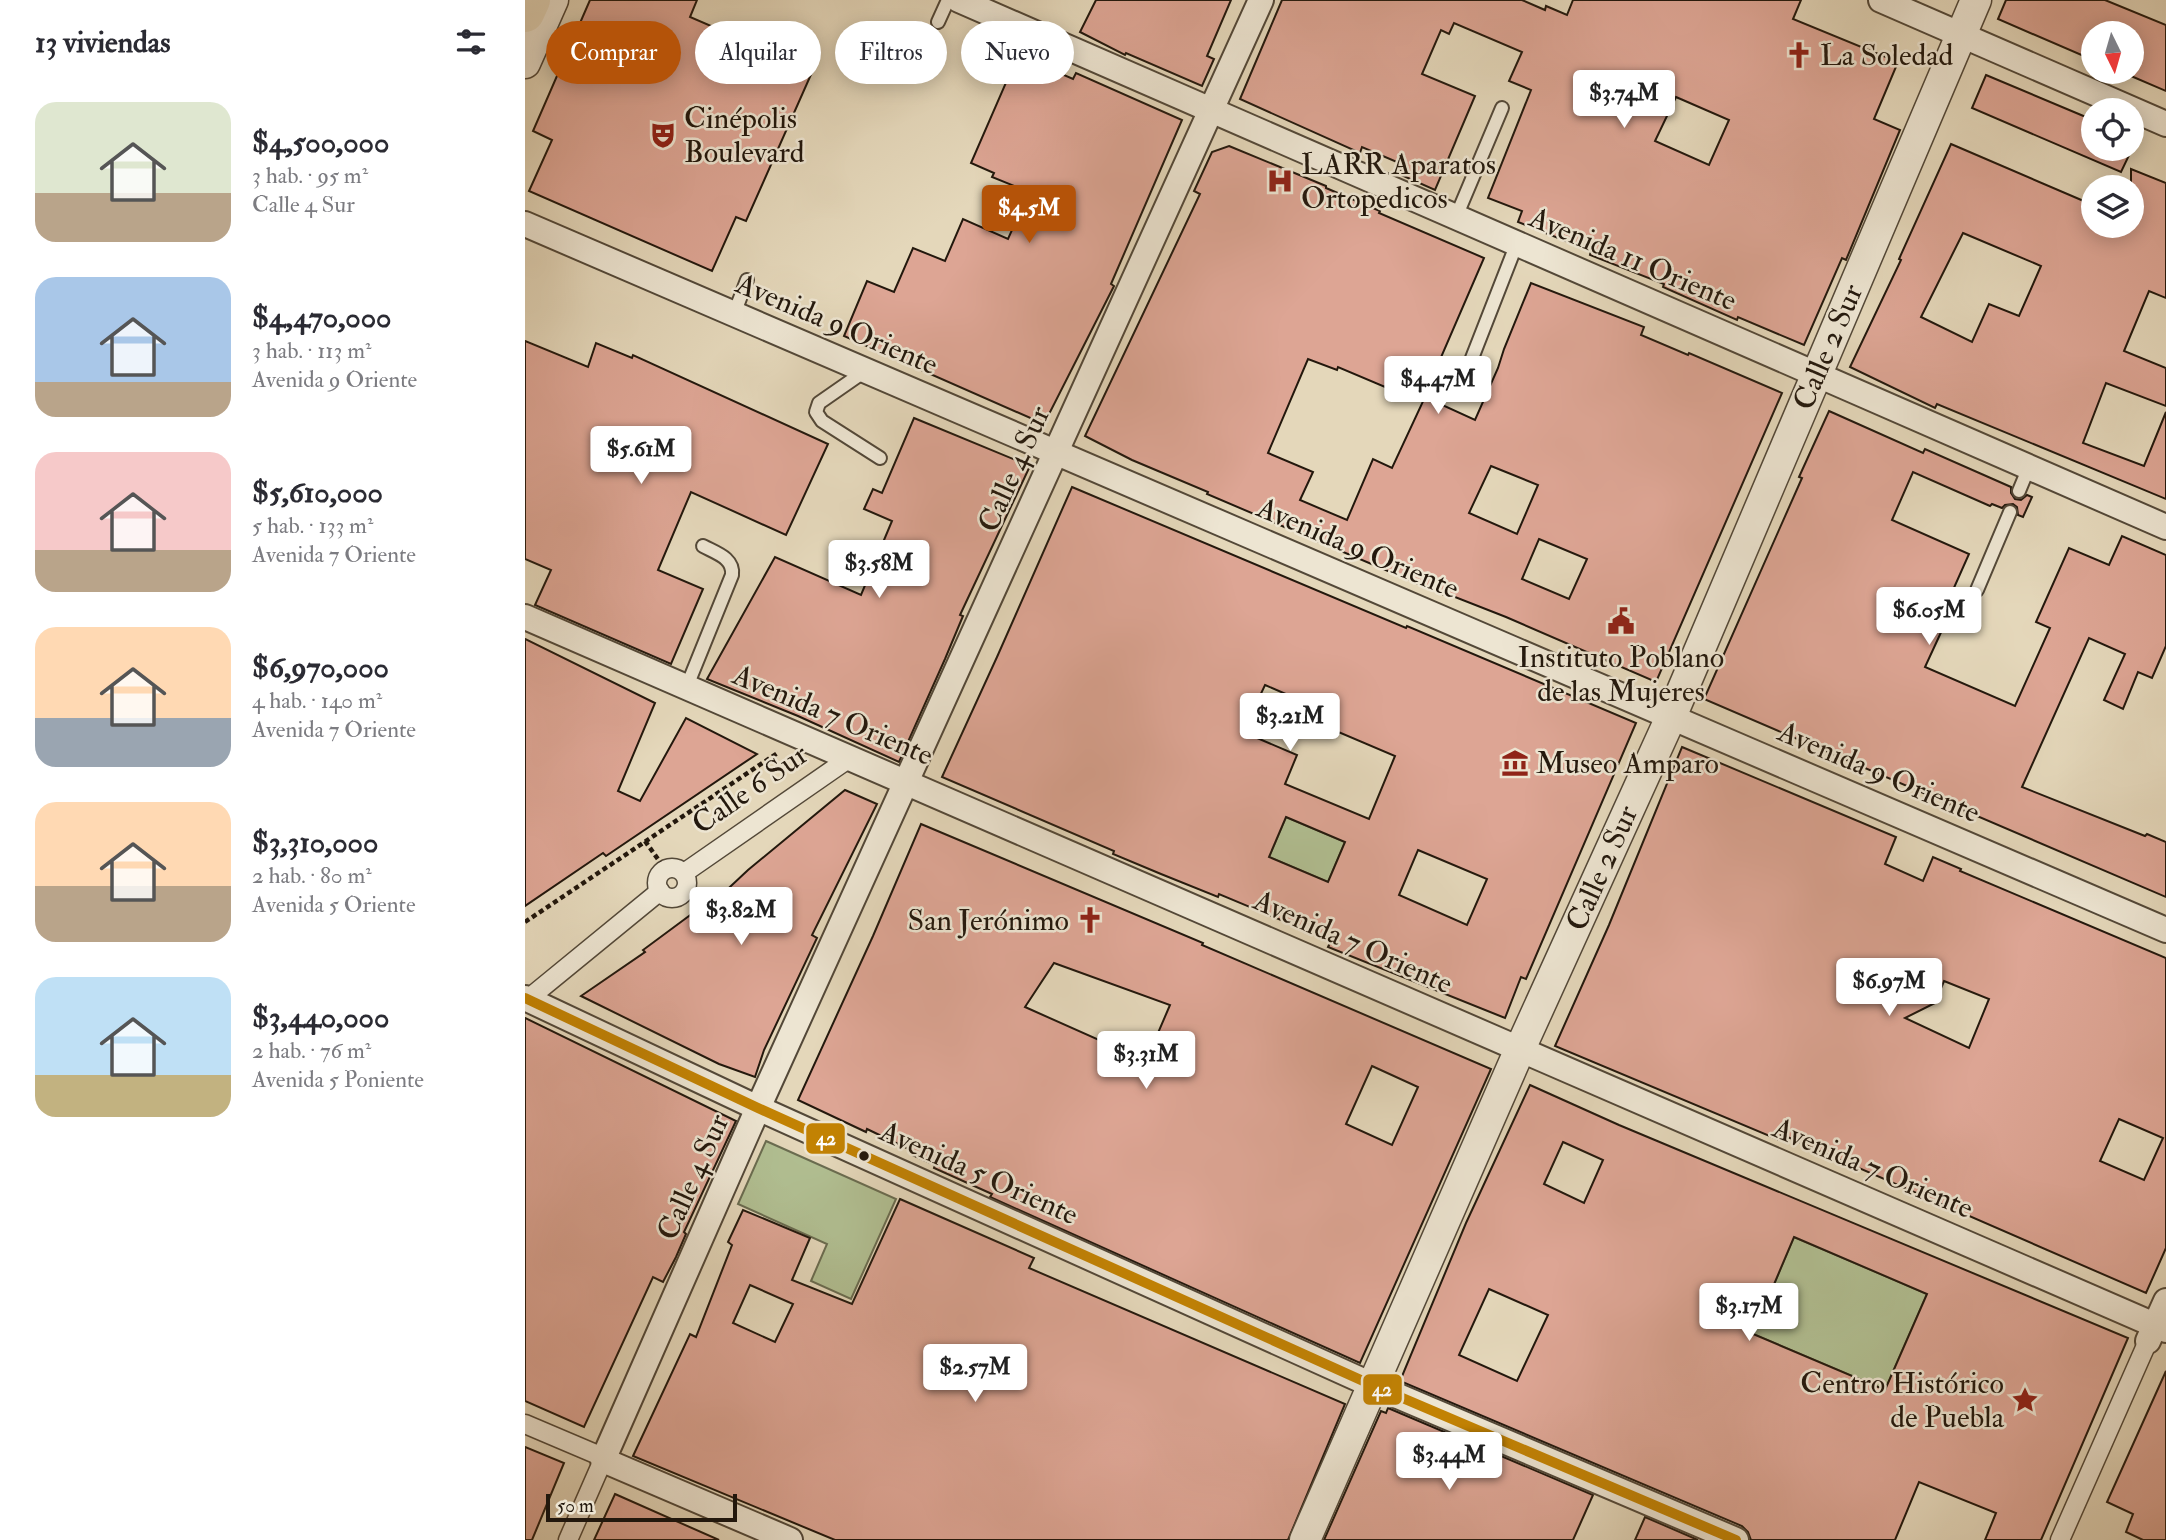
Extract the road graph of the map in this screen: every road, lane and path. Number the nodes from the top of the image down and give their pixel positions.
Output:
1 (531, 0) edge
2 (553, 0) edge
3 (948, 0) edge
4 (1261, 0) edge
5 (1881, 0) edge
6 (1976, 0) edge
7 (974, 3) edge
8 (525, 13) edge
9 (939, 21) edge
10 (1961, 35) junction
11 (525, 63) edge
12 (1502, 108) dead end
13 (1211, 110) junction
14 (2166, 124) edge
15 (1456, 217) junction
16 (525, 224) edge
17 (1517, 243) junction
18 (747, 280) dead end
19 (734, 314) junction
20 (866, 371) junction
21 (1816, 373) junction
22 (1458, 394) dead end
23 (1056, 453) junction
24 (880, 458) dead end
25 (2029, 467) junction
26 (2019, 491) dead end
27 (2010, 512) dead end
28 (2166, 527) edge
29 (703, 546) dead end
30 (1977, 590) dead end
31 (525, 617) edge
32 (687, 686) junction
33 (1671, 717) junction
34 (802, 736) junction
35 (851, 757) junction
36 (907, 781) junction
37 (645, 841) junction
38 (665, 870) junction
39 (684, 873) junction
40 (660, 891) junction
41 (525, 922) edge
42 (2166, 930) edge
43 (526, 1000) edge
44 (1520, 1049) junction
45 (758, 1108) junction
46 (2166, 1301) edge
47 (2156, 1332) edge
48 (1372, 1385) junction
49 (525, 1424) edge
50 (603, 1460) junction
51 (568, 1540) edge
52 (790, 1540) edge
53 (1305, 1540) edge
54 (1737, 1540) edge
55 (2060, 1540) edge

1 - 8 main road
2 - 11 street
3 - 9 lane
4 - 13 street, Calle 4 Sur
5 - 10 street
6 - 10 street, Calle 2 Sur
7 - 13 street, Avenida 11 Oriente
10 - 14 street
10 - 21 street, Calle 2 Sur
12 - 15 lane
13 - 15 street, Avenida 11 Oriente
13 - 23 street, Calle 4 Sur
15 - 17 street, Avenida 11 Oriente
16 - 19 street, Avenida 9 Oriente
17 - 21 street, Avenida 11 Oriente
17 - 22 lane
18 - 19 lane
19 - 20 street, Avenida 9 Oriente
20 - 23 street, Avenida 9 Oriente
20 - 24 lane
21 - 25 street, Avenida 11 Oriente
21 - 33 street, Calle 2 Sur
23 - 33 street, Avenida 9 Oriente
23 - 36 street, Calle 4 Sur
25 - 26 lane
25 - 28 street, Avenida 11 Oriente
27 - 30 lane
29 - 32 lane
31 - 32 street, Avenida 7 Oriente
32 - 34 street, Avenida 7 Oriente
33 - 42 street, Avenida 9 Oriente
33 - 44 street, Calle 2 Sur
34 - 35 street, Avenida 7 Oriente
34 - 37 path
35 - 36 street, Avenida 7 Oriente
35 - 39 street, Calle 6 Sur
36 - 44 street, Avenida 7 Oriente
36 - 45 street, Calle 4 Sur
37 - 38 path
37 - 41 path
38 - 39 street, Calle 6 Sur
38 - 40 street
39 - 40 street, Calle 6 Sur
40 - 43 street, Calle 6 Sur
43 - 45 street, Avenida 5 Oriente
44 - 47 street, Avenida 7 Oriente
44 - 48 street, Calle 2 Sur
45 - 48 street, Avenida 5 Oriente
45 - 50 street, Calle 4 Sur
46 - 47 street
47 - 55 street
48 - 53 street, Calle 2 Sur
48 - 54 street, Avenida 5 Oriente
49 - 50 street
50 - 51 street, Calle 4 Sur
50 - 52 street

